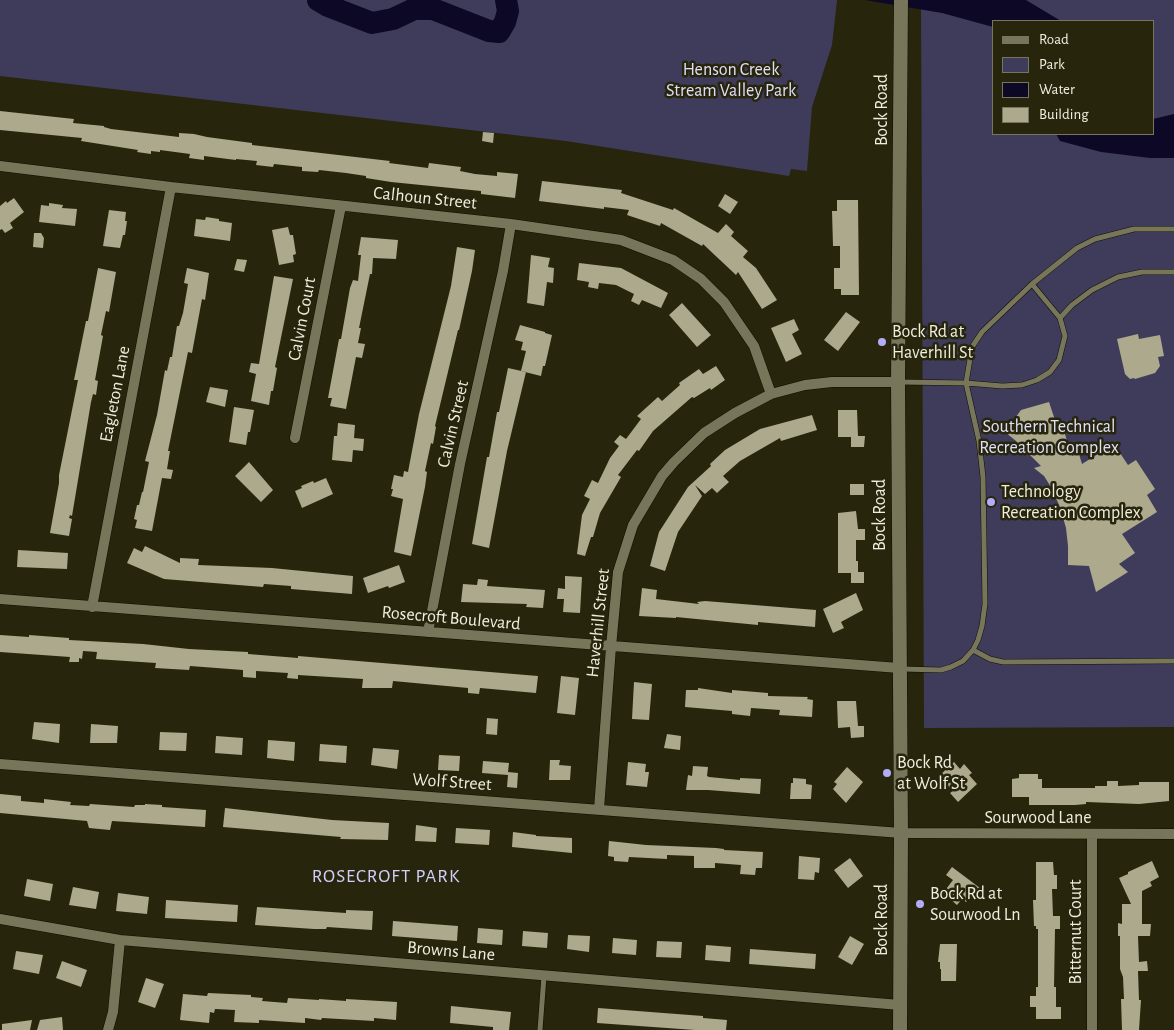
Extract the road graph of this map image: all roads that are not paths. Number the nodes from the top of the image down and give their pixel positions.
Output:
1 (901, 0) edge
2 (0, 166) edge
3 (171, 187) junction
4 (341, 206) junction
5 (511, 224) junction
6 (1174, 229) edge
7 (1174, 272) edge
8 (1032, 284) junction
9 (1060, 318) junction
10 (898, 382) junction
11 (966, 383) junction
12 (771, 394) junction
13 (295, 438) dead end
14 (0, 599) edge
15 (92, 607) junction
16 (428, 632) junction
17 (611, 647) junction
18 (973, 650) junction
19 (1174, 661) edge
20 (899, 668) junction
21 (0, 764) edge
22 (600, 809) junction
23 (901, 833) junction
24 (1092, 834) junction
25 (1174, 834) edge
26 (0, 919) edge
27 (120, 940) junction
28 (544, 975) junction
29 (900, 1005) junction
30 (108, 1030) edge
31 (540, 1030) edge
32 (900, 1030) edge
33 (1092, 1030) edge

1 - 10 main road, Bock Road
2 - 3 street, Calhoun Street
3 - 4 street, Calhoun Street
3 - 15 street, Eagleton Lane
4 - 5 street, Calhoun Street
4 - 13 street, Calvin Court
5 - 12 street, Calhoun Street
5 - 16 street, Calvin Street
6 - 8 lane
7 - 9 lane
8 - 9 lane
8 - 11 lane
9 - 11 lane
10 - 11 lane
10 - 12 street, Haverhill Street
10 - 20 main road, Bock Road
11 - 18 lane
12 - 17 street, Haverhill Street
14 - 15 street, Rosecroft Boulevard
15 - 16 street, Rosecroft Boulevard
16 - 17 street, Rosecroft Boulevard
17 - 20 street, Rosecroft Boulevard
17 - 22 street, Haverhill Street
18 - 19 lane
18 - 20 lane
20 - 23 main road, Bock Road
21 - 22 street, Wolf Street
22 - 23 street, Wolf Street
23 - 24 street, Sourwood Lane
23 - 29 main road, Bock Road
24 - 25 street, Sourwood Lane
24 - 33 street, Bitternut Court
26 - 27 street, Browns Lane
27 - 28 street, Browns Lane
27 - 30 street
28 - 29 street, Browns Lane
28 - 31 lane
29 - 32 main road, Bock Road

